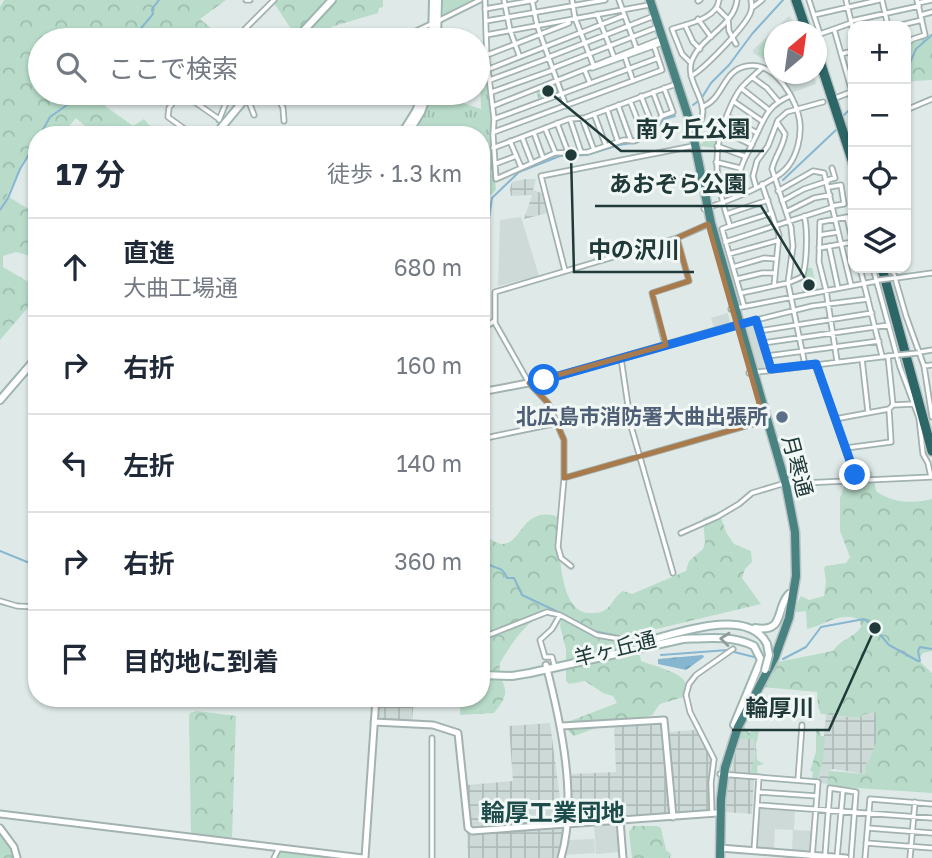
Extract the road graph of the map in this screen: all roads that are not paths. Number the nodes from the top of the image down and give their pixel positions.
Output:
1 (274, 0) edge
2 (332, 0) edge
3 (435, 0) edge
4 (482, 0) edge
5 (533, 0) edge
6 (605, 0) edge
7 (619, 0) edge
8 (719, 0) edge
9 (737, 0) edge
10 (751, 0) edge
11 (762, 0) edge
12 (810, 0) edge
13 (846, 0) edge
14 (881, 0) edge
15 (932, 0) edge
16 (799, 1) edge
17 (649, 2) edge
18 (505, 3) edge
19 (572, 3) edge
20 (918, 3) edge
21 (848, 7) junction
22 (717, 8) junction
23 (752, 8) junction
24 (485, 9) junction
25 (622, 10) junction
26 (534, 12) junction
27 (932, 12) edge
28 (597, 14) junction
29 (886, 14) junction
30 (814, 15) junction
31 (623, 16) junction
32 (654, 16) junction
33 (507, 18) junction
34 (575, 18) junction
35 (921, 18) junction
36 (698, 19) junction
37 (728, 19) junction
38 (568, 20) junction
39 (486, 21) junction
40 (805, 21) edge
41 (851, 21) edge
42 (855, 21) edge
43 (887, 21) edge
44 (911, 21) edge
45 (435, 22) junction
46 (848, 23) edge
47 (601, 24) junction
48 (537, 25) junction
49 (685, 25) junction
50 (628, 26) junction
51 (657, 27) junction
52 (246, 28) edge
53 (306, 28) edge
54 (422, 28) edge
55 (435, 28) edge
56 (486, 28) edge
57 (834, 29) junction
58 (510, 30) junction
59 (580, 32) junction
60 (490, 33) edge
61 (540, 34) junction
62 (605, 35) junction
63 (632, 37) junction
64 (711, 37) junction
65 (731, 37) junction
66 (911, 40) edge
67 (585, 43) junction
68 (659, 43) junction
69 (515, 44) junction
70 (736, 44) dead end
71 (545, 46) junction
72 (609, 46) junction
73 (637, 48) junction
74 (700, 49) junction
75 (848, 52) edge
76 (589, 53) junction
77 (490, 54) edge
78 (841, 54) junction
79 (519, 56) junction
80 (614, 57) junction
81 (625, 57) junction
82 (549, 58) junction
83 (658, 58) junction
84 (512, 59) junction
85 (691, 63) junction
86 (593, 66) junction
87 (490, 68) edge
88 (762, 68) junction
89 (553, 69) junction
90 (629, 69) junction
91 (518, 70) junction
92 (585, 71) junction
93 (490, 76) edge
94 (691, 76) junction
95 (752, 77) junction
96 (491, 80) junction
97 (524, 80) junction
98 (598, 80) junction
99 (558, 81) junction
100 (633, 81) junction
101 (827, 81) edge
102 (590, 83) junction
103 (516, 84) junction
104 (677, 84) junction
105 (824, 84) edge
106 (850, 84) edge
107 (664, 88) junction
108 (741, 88) junction
109 (492, 92) junction
110 (603, 92) junction
111 (653, 92) junction
112 (562, 93) junction
113 (848, 93) edge
114 (520, 95) junction
115 (641, 96) junction
116 (790, 96) junction
117 (838, 97) dead end
118 (932, 99) edge
119 (630, 101) junction
120 (733, 101) junction
121 (778, 102) junction
122 (823, 102) dead end
123 (171, 105) edge
124 (194, 105) edge
125 (226, 105) edge
126 (240, 105) edge
127 (252, 105) edge
128 (282, 105) edge
129 (420, 105) edge
130 (618, 105) junction
131 (493, 106) junction
132 (566, 106) junction
133 (702, 106) junction
134 (911, 108) edge
135 (607, 109) junction
136 (796, 109) junction
137 (519, 110) junction
138 (769, 110) junction
139 (594, 114) junction
140 (254, 115) dead end
141 (662, 116) junction
142 (727, 116) junction
143 (582, 118) junction
144 (494, 119) junction
145 (570, 119) junction
146 (284, 121) dead end
147 (523, 121) junction
148 (762, 121) junction
149 (777, 122) junction
150 (557, 123) junction
151 (689, 125) junction
152 (180, 126) edge
153 (218, 126) edge
154 (219, 126) edge
155 (220, 126) edge
156 (410, 126) edge
157 (653, 127) junction
158 (545, 128) junction
159 (721, 130) junction
160 (493, 132) junction
161 (534, 132) junction
162 (757, 133) junction
163 (644, 136) junction
164 (522, 137) junction
165 (510, 141) junction
166 (631, 141) junction
167 (618, 142) junction
168 (752, 145) junction
169 (606, 146) junction
170 (693, 146) junction
171 (717, 146) junction
172 (848, 147) edge
173 (493, 148) junction
174 (594, 150) junction
175 (568, 152) junction
176 (581, 152) junction
177 (555, 153) junction
178 (516, 156) junction
179 (744, 156) junction
180 (543, 158) junction
181 (848, 159) edge
182 (716, 162) junction
183 (532, 163) junction
184 (495, 164) junction
185 (521, 167) junction
186 (740, 168) junction
187 (832, 168) dead end
188 (719, 178) junction
189 (774, 178) junction
190 (740, 181) junction
191 (827, 181) junction
192 (762, 184) junction
193 (756, 187) junction
194 (829, 187) junction
195 (778, 191) junction
196 (744, 194) junction
197 (830, 195) junction
198 (768, 200) junction
199 (782, 201) junction
200 (722, 202) junction
201 (832, 207) junction
202 (706, 208) junction
203 (772, 212) junction
204 (786, 212) junction
205 (726, 214) junction
206 (804, 216) junction
207 (835, 219) junction
208 (848, 221) edge
209 (789, 222) junction
210 (709, 224) junction
211 (776, 225) junction
212 (730, 226) junction
213 (838, 232) junction
214 (820, 235) junction
215 (677, 238) junction
216 (779, 240) junction
217 (725, 242) junction
218 (848, 243) edge
219 (841, 244) junction
220 (829, 246) junction
221 (820, 248) junction
222 (729, 254) junction
223 (777, 259) junction
224 (733, 267) junction
225 (565, 271) junction
226 (775, 272) junction
227 (861, 273) edge
228 (875, 273) edge
229 (885, 273) edge
230 (885, 273) edge
231 (894, 273) edge
232 (932, 273) edge
233 (895, 278) junction
234 (737, 279) junction
235 (878, 281) junction
236 (788, 283) junction
237 (864, 284) junction
238 (851, 285) junction
239 (775, 286) junction
240 (838, 288) junction
241 (826, 290) junction
242 (741, 293) junction
243 (790, 297) junction
244 (868, 299) junction
245 (828, 304) junction
246 (744, 306) junction
247 (733, 308) junction
248 (793, 310) junction
249 (872, 313) junction
250 (756, 320) junction
251 (831, 320) junction
252 (495, 321) junction
253 (490, 324) edge
254 (738, 324) junction
255 (889, 325) junction
256 (796, 326) junction
257 (876, 327) junction
258 (759, 331) junction
259 (833, 333) junction
260 (799, 339) junction
261 (879, 341) junction
262 (763, 343) junction
263 (666, 345) junction
264 (835, 347) junction
265 (932, 350) edge
266 (802, 352) junction
267 (919, 353) junction
268 (897, 355) junction
269 (767, 356) junction
270 (882, 356) junction
271 (888, 356) junction
272 (621, 358) junction
273 (862, 359) junction
274 (838, 361) junction
275 (816, 364) junction
276 (805, 365) junction
277 (932, 365) edge
278 (924, 366) junction
279 (28, 367) edge
280 (771, 369) junction
281 (751, 372) junction
282 (529, 383) junction
283 (490, 390) edge
284 (0, 400) edge
285 (913, 404) junction
286 (893, 405) junction
287 (889, 409) junction
288 (868, 412) junction
289 (932, 417) edge
290 (835, 419) junction
291 (765, 421) junction
292 (557, 423) junction
293 (932, 436) edge
294 (490, 437) edge
295 (846, 448) junction
296 (932, 451) edge
297 (639, 457) junction
298 (931, 477) edge
299 (564, 478) junction
300 (856, 481) junction
301 (784, 485) junction
302 (681, 533) dead end
303 (571, 566) dead end
304 (673, 573) dead end
305 (789, 594) junction
306 (0, 601) edge
307 (28, 607) edge
308 (560, 615) junction
309 (750, 626) junction
310 (490, 634) edge
311 (620, 639) dead end
312 (746, 642) junction
313 (773, 646) junction
314 (733, 649) dead end
315 (549, 666) junction
316 (490, 674) edge
317 (375, 707) edge
318 (374, 722) junction
319 (734, 725) junction
320 (802, 725) dead end
321 (562, 726) junction
322 (432, 738) dead end
323 (722, 774) junction
324 (759, 777) junction
325 (798, 780) junction
326 (843, 790) junction
327 (758, 792) junction
328 (817, 796) junction
329 (915, 802) junction
330 (932, 804) edge
331 (757, 805) junction
332 (816, 809) junction
333 (828, 810) junction
334 (841, 811) junction
335 (854, 812) junction
336 (869, 813) junction
337 (0, 814) edge
338 (716, 816) junction
339 (673, 817) junction
340 (914, 817) junction
341 (932, 818) edge
342 (620, 820) junction
343 (567, 824) junction
344 (0, 828) edge
345 (868, 828) junction
346 (912, 832) junction
347 (932, 833) edge
348 (866, 843) junction
349 (911, 846) junction
350 (279, 848) junction
351 (932, 848) edge
352 (754, 851) junction
353 (718, 853) edge
354 (825, 856) edge
355 (812, 857) edge
356 (18, 858) edge
357 (274, 858) edge
358 (364, 858) edge
359 (432, 858) edge
360 (561, 858) edge
361 (623, 858) edge
362 (837, 858) edge
363 (848, 858) edge
364 (865, 858) edge
365 (910, 858) edge

1 - 52 street
2 - 53 main road
3 - 45 main road
4 - 24 street
4 - 45 street
5 - 18 street
5 - 26 street
6 - 19 street
7 - 25 street
8 - 22 street
9 - 37 street
10 - 23 street
11 - 23 street
12 - 30 street
13 - 21 street
14 - 21 street
14 - 29 street
15 - 20 street
16 - 40 highway
17 - 25 street
17 - 32 highway, 月寒通
17 - 104 highway, 月寒通
18 - 24 street
18 - 33 street
19 - 26 street
19 - 34 street
20 - 29 street
20 - 35 street
21 - 30 street
21 - 41 street
22 - 36 street
22 - 37 street
23 - 65 street
24 - 39 street
25 - 28 street
25 - 31 street
26 - 33 street
26 - 48 street
27 - 35 street
28 - 34 street
28 - 47 street
29 - 42 street
29 - 43 street
30 - 57 street
31 - 47 street
31 - 50 street
32 - 50 street
32 - 51 highway, 月寒通
33 - 39 street
33 - 58 street
34 - 38 street
34 - 59 street
35 - 44 street
35 - 66 street
36 - 49 street
36 - 64 street
37 - 64 street
37 - 65 street
38 - 48 street
38 - 61 street
39 - 56 street
45 - 54 street
45 - 55 main road
46 - 57 street
47 - 59 street
47 - 62 street
48 - 58 street
48 - 61 street
49 - 74 street
49 - 85 street
50 - 62 street
50 - 63 street
51 - 63 street
51 - 68 highway, 月寒通
57 - 78 street
58 - 60 street
58 - 69 street
59 - 67 street
59 - 71 street
61 - 69 street
61 - 71 street
62 - 67 street
62 - 72 street
63 - 72 street
63 - 73 street
64 - 74 street
65 - 70 street
65 - 94 street
67 - 76 street
67 - 82 street
68 - 73 street
68 - 81 street
68 - 83 street
68 - 104 highway, 月寒通
69 - 77 street
69 - 79 street
71 - 79 street
71 - 82 street
72 - 76 street
72 - 80 street
73 - 80 street
74 - 85 street
75 - 78 street
76 - 86 street
76 - 89 street
78 - 106 street
79 - 84 street
80 - 86 street
81 - 86 street
81 - 90 street
82 - 89 street
82 - 91 street
83 - 90 street
83 - 100 street
84 - 87 street
84 - 91 street
85 - 94 street
86 - 92 street
88 - 95 street
88 - 116 street
88 - 133 street
89 - 97 street
89 - 99 street
90 - 98 street
90 - 100 street
91 - 96 street
91 - 97 street
92 - 99 street
92 - 102 street
93 - 96 street
94 - 133 street
95 - 108 street
95 - 121 street
96 - 109 street
97 - 103 street
98 - 102 street
98 - 110 street
99 - 112 street
99 - 114 street
100 - 110 street
101 - 172 highway
102 - 112 street
103 - 109 street
103 - 114 street
104 - 107 street
104 - 151 highway, 月寒通
105 - 181 highway
107 - 111 street
107 - 141 street
108 - 120 street
108 - 138 street
109 - 131 street
110 - 132 street
111 - 115 street
111 - 141 street
112 - 132 street
112 - 137 street
113 - 117 street
114 - 131 street
115 - 119 street
115 - 157 street
116 - 121 street
116 - 136 street
118 - 134 street
119 - 130 street
119 - 163 street
120 - 142 street
120 - 148 street
121 - 138 street
122 - 136 street
123 - 152 street
124 - 153 street
125 - 154 street
126 - 155 main road
127 - 140 street
128 - 146 street
129 - 156 main road
130 - 135 street
130 - 166 street
131 - 144 street
132 - 147 street
133 - 151 street
135 - 139 street
135 - 167 street
136 - 149 street
136 - 189 street
137 - 144 street
137 - 147 street
138 - 148 street
139 - 143 street
139 - 169 street
141 - 157 street
142 - 159 street
142 - 162 street
143 - 145 street
143 - 174 street
144 - 160 street
145 - 150 street
145 - 176 street
147 - 160 street
148 - 162 street
149 - 189 street
149 - 193 street
150 - 158 street
150 - 175 street
151 - 170 highway, 月寒通
157 - 163 street
158 - 161 street
158 - 177 street
159 - 168 street
159 - 171 street
160 - 173 street
161 - 164 street
161 - 180 street
162 - 168 street
163 - 166 street
164 - 165 street
164 - 183 street
165 - 173 street
165 - 178 street
166 - 167 street
167 - 169 street
168 - 179 street
169 - 174 street
170 - 202 highway, 月寒通
170 - 225 street
171 - 179 street
171 - 182 street
173 - 184 street
174 - 176 street
175 - 176 street
175 - 177 street
177 - 180 street
178 - 184 street
178 - 185 street
179 - 186 street
180 - 183 street
182 - 186 street
182 - 188 street
183 - 185 street
184 - 185 street
186 - 190 street
187 - 191 street
188 - 190 street
188 - 200 street
189 - 192 street
189 - 195 street
190 - 196 street
191 - 194 street
191 - 195 street
191 - 199 street
192 - 193 street
192 - 198 street
193 - 196 street
194 - 197 street
194 - 201 street
195 - 199 street
196 - 200 street
197 - 201 street
197 - 204 street
198 - 203 street
198 - 205 street
199 - 204 street
200 - 202 street
200 - 205 street
201 - 206 street
201 - 207 street
202 - 210 highway, 月寒通
203 - 211 street
203 - 212 street
204 - 209 street
205 - 212 street
206 - 209 street
206 - 236 street
207 - 208 street
207 - 213 street
207 - 214 street
209 - 211 street
209 - 236 street
210 - 215 street
210 - 247 highway, 月寒通
211 - 216 street
211 - 217 street
212 - 217 street
213 - 214 street
213 - 219 street
214 - 221 street
215 - 225 street
215 - 263 street
216 - 222 street
216 - 223 street
217 - 222 street
218 - 219 street
219 - 220 street
219 - 238 street
220 - 221 street
220 - 240 street
221 - 241 street
222 - 224 street
223 - 224 street
223 - 226 street
224 - 234 street
225 - 252 street
226 - 234 street
226 - 239 street
227 - 237 street
228 - 235 street
229 - 293 highway
230 - 296 highway
231 - 233 street
232 - 233 street
233 - 235 street, bridge
233 - 267 street
234 - 242 street
235 - 237 street
235 - 255 street
236 - 239 street
236 - 243 street
237 - 238 street
237 - 244 street
238 - 240 street
239 - 242 street
240 - 241 street
241 - 243 street
241 - 245 street
242 - 246 street
243 - 246 street
243 - 248 street
244 - 245 street
244 - 249 street
245 - 248 street
245 - 251 street
246 - 247 street
247 - 254 highway, 月寒通
248 - 250 street
248 - 256 street
249 - 251 street
249 - 257 street
250 - 254 street
250 - 258 street
251 - 256 street
251 - 259 street
252 - 253 street
252 - 282 street
254 - 263 street
254 - 281 highway, 月寒通
255 - 257 street
255 - 268 street
256 - 258 street
256 - 260 street
257 - 259 street
257 - 261 street
258 - 262 street
259 - 260 street
259 - 264 street
260 - 262 street
260 - 266 street
261 - 264 street
261 - 270 street
262 - 269 street
263 - 272 street
264 - 266 street
264 - 274 street
265 - 267 street
266 - 269 street
266 - 276 street
267 - 268 street, bridge
267 - 278 street
268 - 271 street
268 - 285 street
269 - 280 street
270 - 271 street
270 - 273 street
271 - 286 street
272 - 282 street
272 - 297 street
273 - 274 street
273 - 288 street
274 - 275 street
275 - 276 street
275 - 290 street
276 - 280 street
277 - 278 street
278 - 289 street
279 - 284 main road
280 - 281 street
281 - 291 highway, 月寒通
282 - 283 street
282 - 292 street
285 - 286 street
285 - 298 street
286 - 287 street
287 - 288 street
287 - 295 street
288 - 290 street
290 - 295 street
291 - 297 street
291 - 301 highway, 月寒通
292 - 294 street
292 - 299 street
295 - 300 street
297 - 299 street
297 - 304 street
298 - 300 street
299 - 303 street
300 - 301 street
301 - 302 street
301 - 305 highway, 月寒通
301 - 313 highway, 月寒通
305 - 309 main road, 羊ヶ丘通
305 - 313 highway, 月寒通
306 - 307 street
308 - 310 street
308 - 311 street
308 - 315 street
309 - 313 main road
309 - 315 main road, 羊ヶ丘通
312 - 313 main road, 羊ヶ丘通
312 -> 315 main road, 羊ヶ丘通
312 - 319 main road
313 - 319 highway, 月寒通
313 - 323 highway, 月寒通
313 - 323 main road, bridge
314 - 338 street
315 - 316 main road, 羊ヶ丘通
315 - 321 street
317 - 318 street
318 - 343 street
318 - 358 street
319 - 323 highway, 月寒通
320 - 325 street
321 - 339 street
321 - 343 street
322 - 359 street
323 - 324 street
323 - 338 highway, 月寒通
324 - 325 street
324 - 327 street
325 - 328 street
326 - 333 street
326 - 334 street
326 - 335 street
327 - 328 street
327 - 331 street
328 - 332 street
329 - 330 street
329 - 336 street
329 - 340 street
331 - 332 street
331 - 352 street
332 - 333 street
332 - 355 street
333 - 334 street
333 - 354 street
334 - 335 street
334 - 362 street
335 - 336 street
335 - 363 street
336 - 340 street
336 - 345 street
337 - 350 street
338 - 339 street
338 - 353 highway, 月寒通
339 - 342 street
340 - 341 street
340 - 346 street
342 - 343 street
342 - 361 street
343 - 360 street
344 - 356 street
345 - 346 street
345 - 348 street
346 - 347 street
346 - 349 street
348 - 349 street
348 - 364 street
349 - 351 street
349 - 365 street
350 - 357 street
350 - 358 street
352 - 353 street
352 - 355 street
354 - 355 street
354 - 362 street
362 - 363 street

